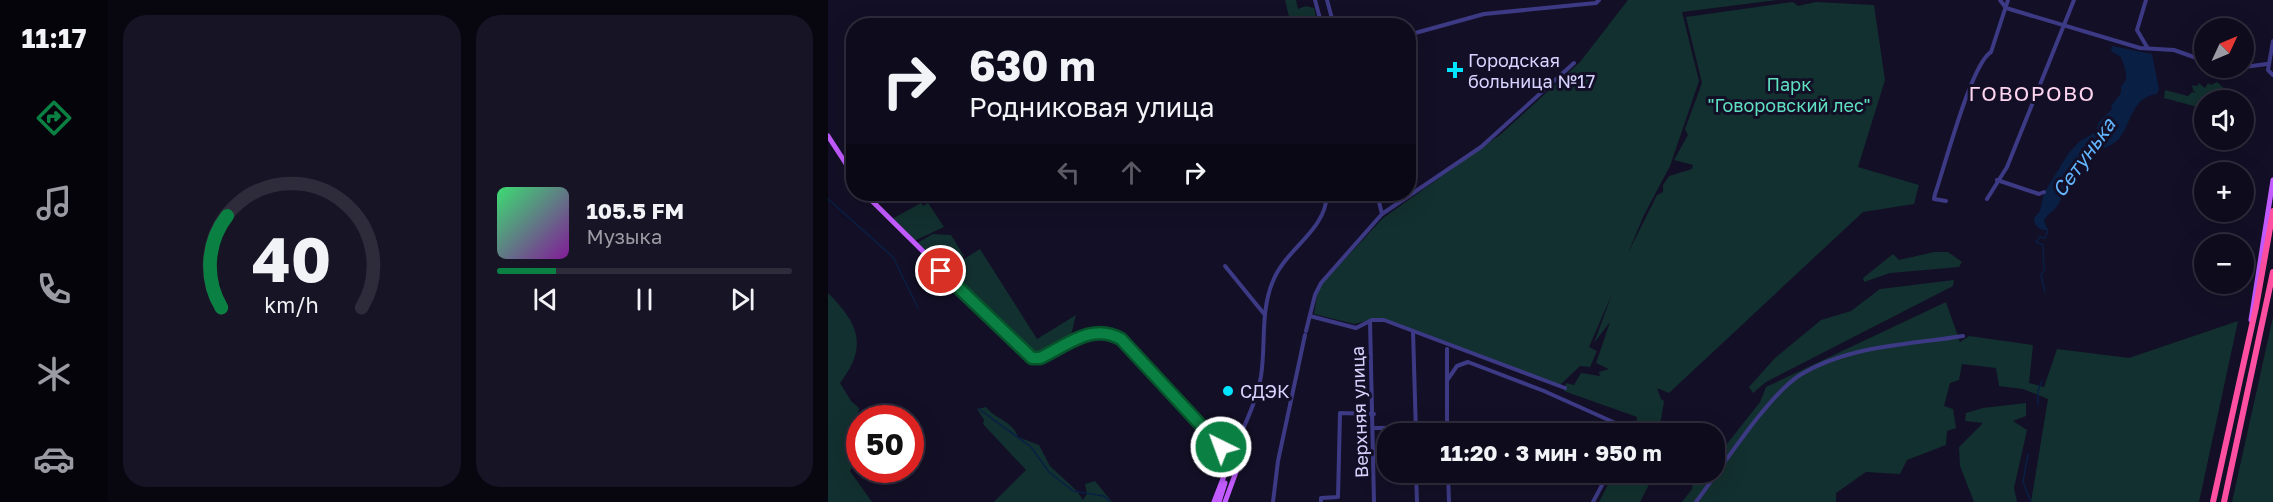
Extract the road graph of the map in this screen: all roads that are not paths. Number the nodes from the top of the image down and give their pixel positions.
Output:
1 (1315, 0) edge
2 (1327, 0) edge
3 (1599, 0) edge
4 (2000, 0) edge
5 (2008, 0) edge
6 (2074, 0) edge
7 (2146, 0) edge
8 (2006, 8) junction
9 (1320, 18) edge
10 (1332, 18) edge
11 (2064, 26) junction
12 (1416, 33) edge
13 (2273, 41) edge
14 (2146, 47) junction
15 (2194, 57) edge
16 (1574, 63) dead end
17 (2267, 64) junction
18 (2254, 66) edge
19 (2273, 75) edge
20 (828, 136) edge
21 (846, 164) edge
22 (1997, 180) junction
23 (2273, 180) edge
24 (1416, 191) edge
25 (2044, 192) dead end
26 (1986, 199) dead end
27 (871, 201) edge
28 (1325, 201) edge
29 (1379, 201) edge
30 (1401, 201) edge
31 (1946, 201) dead end
32 (2273, 211) edge
33 (1382, 214) junction
34 (1225, 266) dead end
35 (2273, 272) edge
36 (1267, 300) junction
37 (1255, 302) junction
38 (1265, 315) junction
39 (1310, 316) junction
40 (1370, 321) junction
41 (1413, 331) junction
42 (1963, 336) dead end
43 (2247, 348) junction
44 (1447, 349) dead end
45 (1448, 379) junction
46 (1565, 388) dead end
47 (1374, 414) junction
48 (1415, 423) edge
49 (1448, 423) edge
50 (1615, 423) edge
51 (1375, 428) joint
52 (1231, 458) junction
53 (1416, 483) edge
54 (1448, 483) edge
55 (1603, 483) edge
56 (1216, 502) edge
57 (1225, 502) edge
58 (1273, 502) edge
59 (1321, 502) edge
60 (1374, 502) edge
61 (1417, 502) edge
62 (1449, 502) edge
63 (1593, 502) edge
64 (1696, 502) edge
65 (2213, 502) edge
66 (2224, 502) edge

1 - 9 street
2 - 10 street
3 - 12 street
4 - 8 street
5 - 8 street
6 - 11 street
7 - 14 street
8 - 11 street
8 - 31 street
11 - 14 street
11 - 22 street
13 - 17 street
14 - 15 street
16 - 24 street
17 - 18 street
17 - 19 street
20 - 21 main road
22 - 25 street
22 - 26 street
23 - 43 main road
27 - 52 main road
28 - 36 street
29 - 33 street
30 - 33 street
32 - 43 highway
33 - 39 street
34 - 37 street
35 - 66 highway
36 - 37 street
36 - 38 street
37 - 38 street
38 - 52 street
39 - 40 street
39 - 58 street
40 - 41 street
40 - 47 street, Верхняя улица
41 - 46 street
41 - 48 street
42 - 64 street
43 - 65 highway
44 - 45 street
45 - 49 street
45 - 50 street
47 - 51 street, Верхняя улица
47 - 59 street
51 - 60 street, Верхняя улица
52 - 56 main road
52 - 57 main road
53 - 61 street
54 - 62 street
55 - 63 street

